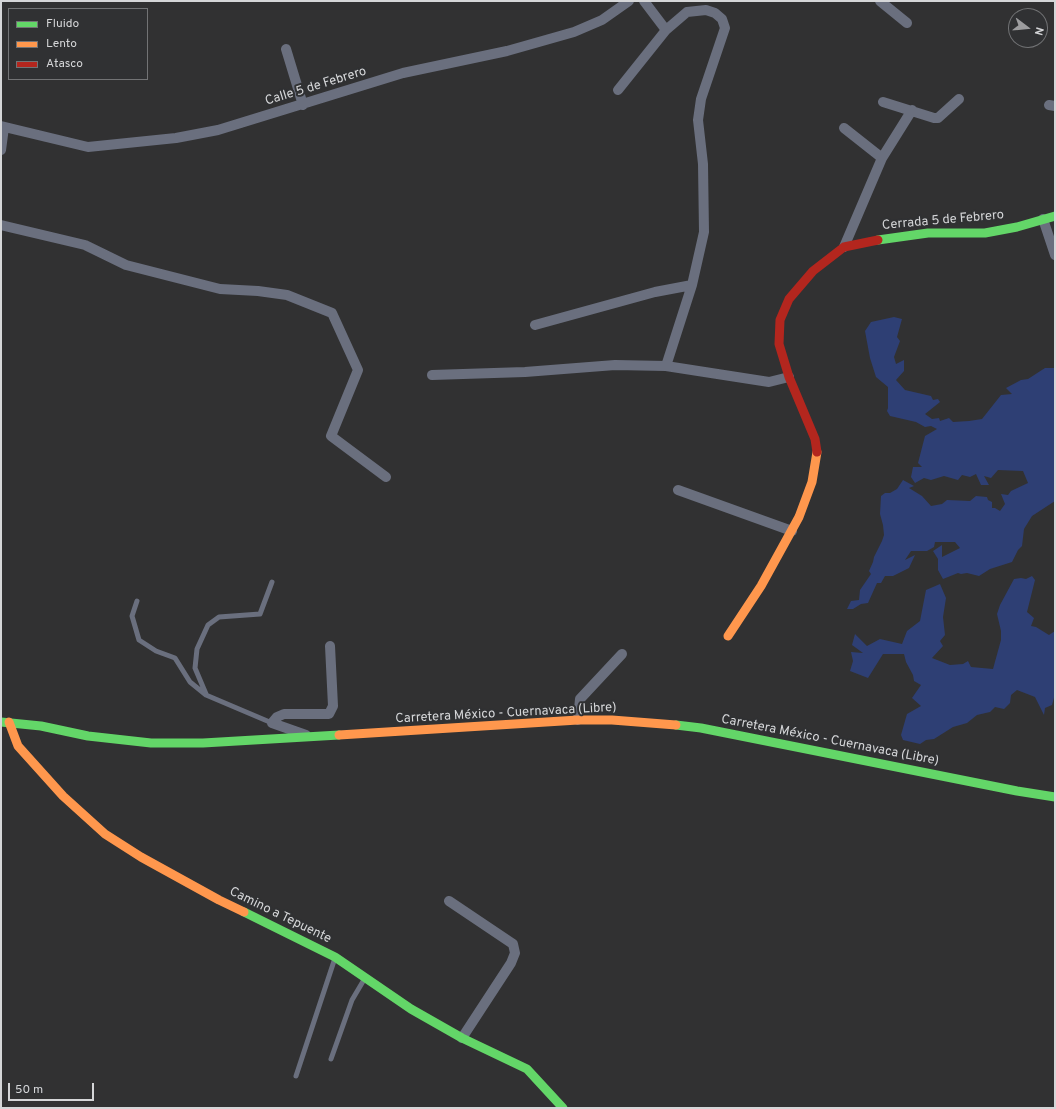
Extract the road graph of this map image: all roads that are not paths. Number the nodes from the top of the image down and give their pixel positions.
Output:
1 (629, 1) edge
2 (644, 1) edge
3 (880, 1) edge
4 (907, 23) dead end
5 (666, 30) junction
6 (286, 49) dead end
7 (618, 90) dead end
8 (959, 99) dead end
9 (883, 102) dead end
10 (303, 105) junction
11 (912, 110) junction
12 (2, 126) edge
13 (844, 128) dead end
14 (1, 150) edge
15 (882, 158) junction
16 (1055, 216) edge
17 (1043, 219) junction
18 (1, 225) edge
19 (844, 247) junction
20 (1055, 256) edge
21 (692, 285) junction
22 (535, 325) dead end
23 (666, 366) junction
24 (432, 375) dead end
25 (789, 377) junction
26 (386, 476) dead end
27 (678, 490) dead end
28 (792, 531) junction
29 (272, 582) dead end
30 (137, 601) dead end
31 (728, 636) dead end
32 (330, 646) dead end
33 (622, 654) dead end
34 (206, 695) junction
35 (578, 720) junction
36 (5, 722) edge
37 (272, 723) junction
38 (314, 737) junction
39 (1055, 797) edge
40 (449, 901) dead end
41 (335, 957) junction
42 (366, 977) junction
43 (462, 1038) junction
44 (331, 1059) dead end
45 (296, 1076) dead end
46 (563, 1108) edge

1 - 10 street, Calle 5 de Febrero
2 - 5 street
3 - 4 street
5 - 7 street
5 - 21 street
6 - 10 street
8 - 11 street
9 - 11 street
10 - 12 street, Calle 5 de Febrero
11 - 15 street
12 - 14 street
13 - 15 street
15 - 19 street
16 - 17 street, Cerrada 5 de Febrero
17 - 19 street, Cerrada 5 de Febrero
17 - 20 street
18 - 26 street
19 - 25 street, Cerrada 5 de Febrero
21 - 22 street
21 - 23 street
23 - 24 street
23 - 25 street
25 - 28 street, Cerrada 5 de Febrero
27 - 28 street
28 - 31 street, Cerrada 5 de Febrero
29 - 34 lane
30 - 34 lane
32 - 37 street
33 - 35 street
34 - 37 lane
35 - 38 street, Carretera México - Cuernavaca (Libre)
35 - 39 street, Carretera México - Cuernavaca (Libre)
36 - 38 street, Carretera México - Cuernavaca (Libre)
36 - 41 street, Camino a Tepuente
37 - 38 street
40 - 43 street
41 - 42 street, Camino a Tepuente
41 - 45 lane
42 - 43 street, Camino a Tepuente
42 - 44 lane
43 - 46 street, Camino a Tepuente

